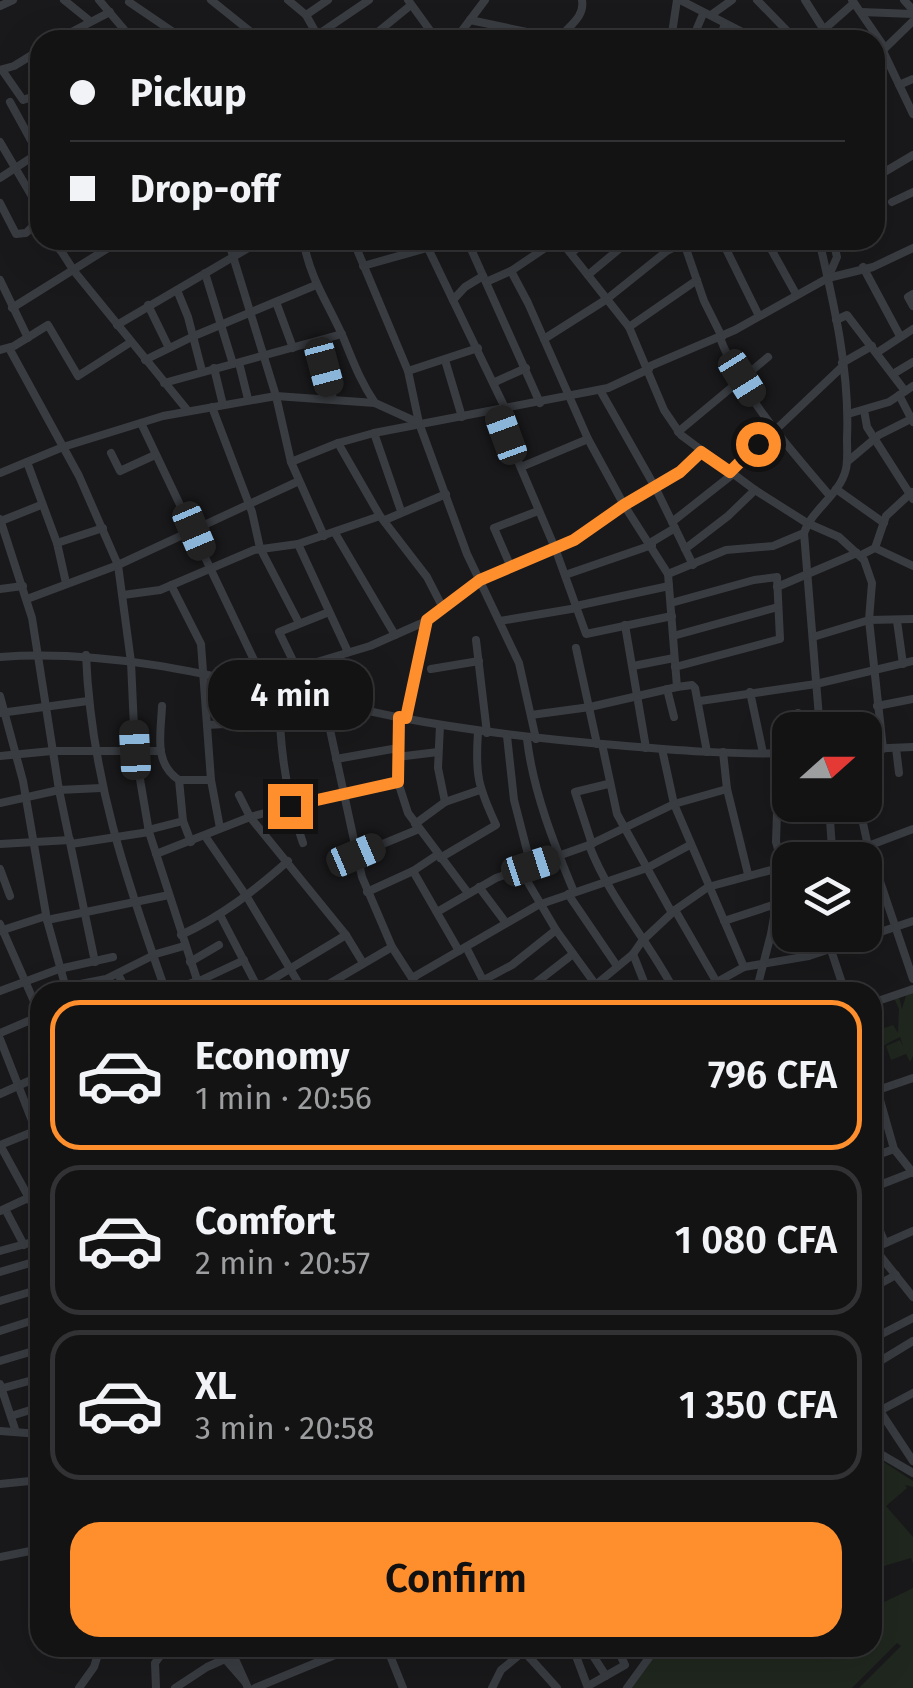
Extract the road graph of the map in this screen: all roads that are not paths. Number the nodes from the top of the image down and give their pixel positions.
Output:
1 (12, 0) edge
2 (64, 0) edge
3 (99, 0) edge
4 (210, 0) edge
5 (288, 0) edge
6 (326, 0) edge
7 (369, 0) edge
8 (484, 0) edge
9 (582, 0) edge
10 (678, 0) edge
11 (732, 0) edge
12 (757, 0) edge
13 (804, 0) edge
14 (904, 0) edge
15 (130, 1) edge
16 (853, 1) edge
17 (410, 2) edge
18 (0, 6) edge
19 (861, 12) junction
20 (111, 13) junction
21 (306, 15) junction
22 (707, 15) junction
23 (913, 15) edge
24 (470, 20) junction
25 (90, 22) junction
26 (726, 24) junction
27 (75, 30) edge
28 (124, 30) edge
29 (171, 30) edge
30 (249, 30) edge
31 (312, 30) edge
32 (328, 30) edge
33 (379, 30) edge
34 (430, 30) edge
35 (462, 30) edge
36 (516, 30) edge
37 (569, 30) edge
38 (673, 30) edge
39 (698, 30) edge
40 (723, 30) edge
41 (738, 30) edge
42 (786, 30) edge
43 (824, 30) joint
44 (872, 30) edge
45 (885, 48) edge
46 (30, 55) edge
47 (885, 60) edge
48 (1, 70) edge
49 (913, 78) edge
50 (899, 86) junction
51 (20, 97) junction
52 (30, 99) edge
53 (10, 102) junction
54 (0, 108) edge
55 (913, 114) edge
56 (30, 136) edge
57 (0, 142) edge
58 (913, 155) edge
59 (30, 158) edge
60 (15, 169) junction
61 (885, 172) edge
62 (0, 178) edge
63 (913, 192) edge
64 (30, 194) edge
65 (892, 202) dead end
66 (0, 203) edge
67 (30, 228) edge
68 (913, 248) edge
69 (60, 250) edge
70 (106, 250) edge
71 (232, 250) edge
72 (246, 250) edge
73 (305, 250) edge
74 (357, 250) edge
75 (409, 250) edge
76 (429, 250) edge
77 (471, 250) edge
78 (544, 250) edge
79 (568, 250) edge
80 (575, 250) edge
81 (618, 250) edge
82 (669, 250) edge
83 (686, 250) edge
84 (733, 250) edge
85 (772, 250) edge
86 (821, 250) edge
87 (836, 250) edge
88 (571, 253) junction
89 (234, 257) junction
90 (363, 266) junction
91 (868, 269) junction
92 (74, 271) junction
93 (511, 271) junction
94 (205, 272) junction
95 (588, 274) junction
96 (828, 278) junction
97 (484, 279) junction
98 (0, 280) edge
99 (697, 280) junction
100 (316, 285) junction
101 (177, 290) junction
102 (796, 294) junction
103 (913, 294) edge
104 (607, 299) junction
105 (453, 300) junction
106 (276, 302) junction
107 (148, 306) junction
108 (913, 306) edge
109 (12, 308) junction
110 (252, 312) junction
111 (759, 316) junction
112 (836, 320) junction
113 (222, 324) junction
114 (117, 325) junction
115 (629, 327) junction
116 (913, 330) edge
117 (342, 334) junction
118 (194, 336) junction
119 (900, 336) junction
120 (28, 338) junction
121 (721, 338) junction
122 (544, 340) junction
123 (319, 341) junction
124 (131, 342) junction
125 (169, 348) junction
126 (292, 348) junction
127 (478, 348) junction
128 (5, 349) edge
129 (875, 349) junction
130 (265, 356) junction
131 (768, 357) dead end
132 (145, 360) junction
133 (445, 360) junction
134 (913, 362) edge
135 (236, 363) junction
136 (843, 365) junction
137 (214, 368) junction
138 (526, 368) junction
139 (648, 368) junction
140 (202, 371) junction
141 (408, 371) junction
142 (893, 374) junction
143 (742, 378) junction
144 (164, 382) junction
145 (494, 382) junction
146 (600, 390) junction
147 (906, 391) edge
148 (276, 396) junction
149 (569, 396) junction
150 (248, 399) junction
151 (333, 399) junction
152 (375, 403) junction
153 (540, 403) junction
154 (222, 405) junction
155 (212, 407) junction
156 (864, 410) junction
157 (188, 411) junction
158 (501, 411) junction
159 (848, 414) junction
160 (462, 417) junction
161 (912, 421) edge
162 (141, 423) junction
163 (418, 423) junction
164 (774, 430) junction
165 (678, 432) junction
166 (374, 433) junction
167 (875, 438) junction
168 (588, 440) junction
169 (338, 443) junction
170 (63, 447) junction
171 (701, 452) junction
172 (111, 454) dead end
173 (156, 455) junction
174 (27, 462) junction
175 (291, 462) junction
176 (846, 462) junction
177 (521, 467) junction
178 (0, 473) edge
179 (732, 473) junction
180 (299, 482) junction
181 (655, 487) junction
182 (755, 490) junction
183 (833, 492) junction
184 (446, 494) junction
185 (912, 495) edge
186 (249, 504) junction
187 (41, 505) junction
188 (624, 505) junction
189 (401, 511) junction
190 (538, 511) junction
191 (382, 518) junction
192 (0, 522) edge
193 (884, 522) junction
194 (807, 523) junction
195 (674, 525) junction
196 (104, 528) junction
197 (194, 531) junction
198 (335, 532) junction
199 (804, 533) junction
200 (324, 536) junction
201 (57, 543) junction
202 (298, 544) junction
203 (651, 544) junction
204 (260, 548) junction
205 (555, 548) junction
206 (875, 548) junction
207 (685, 550) junction
208 (859, 554) junction
209 (693, 564) junction
210 (118, 565) junction
211 (510, 565) junction
212 (913, 566) edge
213 (210, 568) junction
214 (565, 574) junction
215 (668, 574) junction
216 (808, 577) junction
217 (480, 580) junction
218 (66, 584) junction
219 (23, 586) junction
220 (171, 586) junction
221 (669, 586) junction
222 (778, 587) junction
223 (0, 589) edge
224 (123, 595) junction
225 (27, 599) junction
226 (670, 603) junction
227 (577, 607) junction
228 (778, 607) junction
229 (444, 608) junction
230 (329, 612) junction
231 (672, 616) junction
232 (913, 619) edge
233 (427, 620) junction
234 (869, 620) junction
235 (500, 621) junction
236 (897, 621) junction
237 (299, 624) junction
238 (624, 625) junction
239 (395, 635) junction
240 (673, 636) junction
241 (813, 637) junction
242 (476, 640) dead end
243 (576, 648) dead end
244 (348, 652) junction
245 (37, 654) junction
246 (86, 656) junction
247 (0, 657) edge
248 (479, 660) junction
249 (913, 661) edge
250 (130, 662) junction
251 (674, 662) junction
252 (902, 664) junction
253 (633, 666) junction
254 (297, 669) junction
255 (431, 670) dead end
256 (873, 672) junction
257 (205, 674) junction
258 (263, 679) junction
259 (249, 682) junction
260 (816, 684) junction
261 (672, 688) junction
262 (279, 689) junction
263 (750, 692) junction
264 (0, 696) edge
265 (638, 697) junction
266 (913, 699) edge
267 (88, 701) junction
268 (700, 701) junction
269 (334, 704) junction
270 (162, 706) dead end
271 (878, 706) junction
272 (590, 707) junction
273 (47, 708) junction
274 (818, 712) edge
275 (2, 713) edge
276 (531, 715) junction
277 (674, 717) dead end
278 (402, 718) junction
279 (279, 721) junction
280 (207, 724) junction
281 (440, 725) junction
282 (482, 732) junction
283 (507, 736) junction
284 (531, 739) junction
285 (600, 744) junction
286 (913, 747) edge
287 (646, 748) junction
288 (883, 748) joint
289 (896, 748) junction
290 (662, 749) junction
291 (52, 750) junction
292 (135, 750) junction
293 (95, 751) junction
294 (160, 751) junction
295 (398, 752) junction
296 (438, 752) junction
297 (707, 752) junction
298 (723, 752) junction
299 (772, 753) edge
300 (16, 754) junction
301 (763, 754) junction
302 (0, 756) edge
303 (336, 759) junction
304 (899, 773) dead end
305 (179, 780) junction
306 (210, 780) junction
307 (398, 782) junction
308 (608, 784) junction
309 (102, 788) junction
310 (727, 789) junction
311 (59, 790) junction
312 (480, 790) junction
313 (342, 794) junction
314 (239, 796) dead end
315 (26, 798) junction
316 (446, 802) junction
317 (0, 803) edge
318 (674, 804) junction
319 (290, 806) junction
320 (250, 816) junction
321 (182, 821) junction
322 (417, 826) junction
323 (624, 826) junction
324 (220, 828) junction
325 (913, 829) edge
326 (148, 831) junction
327 (113, 836) junction
328 (205, 836) junction
329 (71, 842) junction
330 (191, 842) junction
331 (879, 842) edge
332 (33, 843) junction
333 (303, 843) dead end
334 (0, 844) edge
335 (590, 844) junction
336 (690, 845) junction
337 (156, 854) junction
338 (356, 855) junction
339 (438, 856) junction
340 (559, 856) junction
341 (288, 861) junction
342 (531, 866) junction
343 (647, 868) junction
344 (0, 869) edge
345 (520, 869) junction
346 (772, 869) edge
347 (414, 871) junction
348 (748, 874) junction
349 (606, 882) junction
350 (708, 886) junction
351 (479, 887) junction
352 (882, 890) edge
353 (367, 892) junction
354 (468, 893) junction
355 (571, 893) junction
356 (169, 894) junction
357 (10, 896) dead end
358 (247, 897) junction
359 (137, 903) junction
360 (540, 904) junction
361 (772, 905) edge
362 (674, 911) junction
363 (437, 912) junction
364 (86, 914) junction
365 (220, 916) junction
366 (47, 918) junction
367 (724, 921) junction
368 (913, 921) edge
369 (506, 923) junction
370 (772, 924) edge
371 (894, 928) junction
372 (1, 929) edge
373 (556, 930) junction
374 (882, 932) edge
375 (181, 934) junction
376 (346, 934) junction
377 (642, 941) junction
378 (184, 946) junction
379 (220, 946) dead end
380 (392, 948) junction
381 (462, 949) junction
382 (817, 952) edge
383 (830, 952) edge
384 (573, 954) junction
385 (633, 954) junction
386 (153, 956) junction
387 (114, 957) dead end
388 (244, 960) junction
389 (94, 962) junction
390 (190, 962) junction
391 (363, 964) junction
392 (764, 965) junction
393 (617, 966) junction
394 (744, 967) junction
395 (59, 970) junction
396 (290, 970) junction
397 (118, 974) junction
398 (412, 978) junction
399 (913, 979) edge
400 (25, 980) junction
401 (197, 981) joint
402 (716, 981) joint
403 (63, 982) edge
404 (92, 982) edge
405 (121, 982) edge
406 (162, 982) edge
407 (255, 982) edge
408 (269, 982) edge
409 (298, 982) edge
410 (332, 982) edge
411 (415, 982) edge
412 (482, 982) joint
413 (537, 982) edge
414 (594, 982) edge
415 (603, 982) edge
416 (644, 982) edge
417 (669, 982) edge
418 (759, 982) edge
419 (841, 982) edge
420 (913, 989) edge
421 (0, 990) edge
422 (30, 992) edge
423 (882, 1000) edge
424 (30, 1020) edge
425 (0, 1036) edge
426 (913, 1078) edge
427 (30, 1081) edge
428 (18, 1087) junction
429 (882, 1089) edge
430 (0, 1094) edge
431 (882, 1112) edge
432 (30, 1114) edge
433 (30, 1132) edge
434 (894, 1148) junction
435 (882, 1153) edge
436 (913, 1172) edge
437 (882, 1184) edge
438 (29, 1201) joint
439 (3, 1210) edge
440 (913, 1231) edge
441 (882, 1236) edge
442 (30, 1243) edge
443 (885, 1243) junction
444 (24, 1244) junction
445 (882, 1244) edge
446 (0, 1250) edge
447 (882, 1259) edge
448 (30, 1263) edge
449 (0, 1272) edge
450 (896, 1275) junction
451 (882, 1283) edge
452 (30, 1292) edge
453 (913, 1297) edge
454 (0, 1301) edge
455 (913, 1318) edge
456 (30, 1321) edge
457 (0, 1331) edge
458 (882, 1334) edge
459 (913, 1342) edge
460 (30, 1352) edge
461 (882, 1360) edge
462 (0, 1361) edge
463 (30, 1380) edge
464 (0, 1387) edge
465 (913, 1393) edge
466 (30, 1410) edge
467 (882, 1410) edge
468 (11, 1416) junction
469 (882, 1421) edge
470 (0, 1431) edge
471 (16, 1432) junction
472 (30, 1433) edge
473 (882, 1454) edge
474 (913, 1462) edge
475 (913, 1473) edge
476 (30, 1481) edge
477 (0, 1484) edge
478 (30, 1551) edge
479 (0, 1557) edge
480 (97, 1657) edge
481 (160, 1657) edge
482 (225, 1657) edge
483 (232, 1657) edge
484 (330, 1657) edge
485 (391, 1657) edge
486 (520, 1657) edge
487 (529, 1657) edge
488 (576, 1657) edge
489 (594, 1657) edge
490 (622, 1657) edge
491 (647, 1657) edge
492 (606, 1676) junction
493 (494, 1683) edge
494 (246, 1685) edge
495 (588, 1687) edge
496 (80, 1688) edge
497 (156, 1688) edge
498 (175, 1688) edge
499 (256, 1688) edge
500 (403, 1688) edge
501 (506, 1688) edge
502 (557, 1688) edge
503 (627, 1688) edge

1 - 18 street
2 - 25 street
3 - 20 street
4 - 30 street
5 - 21 street
6 - 21 street
7 - 32 street
8 - 24 street
9 - 37 street
10 - 22 street
10 - 38 street
11 - 22 street
12 - 42 street
13 - 43 street
14 - 23 street
15 - 20 street
15 - 29 street
16 - 19 street
16 - 43 street
17 - 33 street
17 - 34 street
19 - 23 street
19 - 44 street
20 - 25 street
20 - 28 street
21 - 31 street
22 - 26 street
22 - 39 street
23 - 45 street
24 - 35 street
24 - 36 street
25 - 27 street
26 - 40 street
26 - 41 street
46 - 48 street
47 - 50 street
48 - 51 street
49 - 50 street
50 - 55 street
51 - 52 street
51 - 53 street
53 - 54 street
53 - 56 street
57 - 60 street
58 - 61 street
59 - 60 street
60 - 62 street
60 - 64 street
63 - 65 street
66 - 67 street
68 - 91 street
69 - 92 street
70 - 92 street
71 - 89 street
72 - 89 street
73 - 100 street
74 - 90 street
75 - 90 street
76 - 105 street
77 - 97 street
78 - 93 street
79 - 88 street
80 - 88 street
81 - 95 street
82 - 104 street
83 - 99 street
84 - 111 street
85 - 102 street
86 - 96 street
87 - 96 street
88 - 95 street
89 - 94 street
89 - 110 street
90 - 141 street
91 - 96 street
91 - 119 street
92 - 109 street
92 - 114 street
93 - 97 street
93 - 122 street
94 - 101 street
94 - 113 street
95 - 104 street
96 - 102 street
96 - 112 street
97 - 105 street
97 - 138 street
98 - 109 street
99 - 115 street
99 - 121 street
100 - 106 street
100 - 117 street
101 - 107 street
101 - 118 street
102 - 111 street
103 - 108 street
104 - 115 street
104 - 122 street
105 - 127 street
106 - 110 street
106 - 126 street
107 - 114 street
107 - 125 street
109 - 120 street
110 - 113 street
110 - 130 street
111 - 121 street
112 - 129 street
112 - 136 street
113 - 118 street
113 - 135 street
114 - 124 street
115 - 139 street
116 - 119 street
117 - 123 street
117 - 152 street
118 - 125 street
118 - 140 street
119 - 129 street
120 - 124 street
120 - 128 street
121 - 139 street
121 - 143 street
122 - 149 street
123 - 126 street
123 - 151 street
124 - 132 street
125 - 132 street
126 - 130 street
127 - 133 street
127 - 145 street
128 - 170 street
129 - 136 street
129 - 142 street
130 - 135 street
130 - 148 street
131 - 143 street
132 - 144 street
133 - 141 street
133 - 160 street
134 - 142 street
135 - 137 street
135 - 150 street
136 - 159 street
136 - 164 street
137 - 140 street
137 - 154 street
138 - 145 street
138 - 153 street
139 - 146 street
139 - 165 street
140 - 144 street
141 - 163 street
142 - 147 street
143 - 164 street
143 - 165 street
144 - 157 street
145 - 158 street
146 - 149 street
146 - 181 street
147 - 156 street
147 - 161 street
148 - 150 street
148 - 151 street
148 - 175 street
149 - 153 street
149 - 168 street
150 - 154 street
151 - 152 street
152 - 163 street
153 - 158 street
154 - 155 street
155 - 157 street
155 - 186 street
156 - 159 street
156 - 167 street
157 - 162 street
158 - 160 street
158 - 177 street
159 - 176 street
160 - 163 street
161 - 167 street
162 - 170 street
162 - 173 street
163 - 166 street
163 - 184 street
164 - 179 street
164 - 183 street
165 - 171 street
166 - 169 street
166 - 189 street
167 - 176 street
167 - 185 street
168 - 177 street
168 - 188 street
169 - 175 street
169 - 191 street
170 - 174 street
170 - 196 street
171 - 179 street
171 - 181 street
172 - 173 street
173 - 197 street
174 - 178 street
174 - 187 street
175 - 180 street
176 - 183 street
177 - 190 street
179 - 182 street
179 - 195 street
180 - 186 street
180 - 200 street
181 - 188 street
181 - 195 street
182 - 194 street
182 - 207 street
183 - 193 street
183 - 194 street
184 - 189 street
184 - 217 street
185 - 193 street
186 - 197 street
186 - 204 street
187 - 192 street
187 - 201 street
188 - 203 street
188 - 205 street
189 - 191 street
190 - 205 street
190 - 211 street
191 - 198 street
191 - 229 street
192 - 219 street
193 - 206 street
194 - 199 street
194 - 208 street
195 - 203 street
195 - 207 street
196 - 201 street
196 - 210 street
197 - 210 street
197 - 213 street
198 - 200 street
198 - 239 street
199 - 209 street
199 - 216 street
200 - 202 street
201 - 218 street
202 - 204 street
202 - 230 street
203 - 214 street
203 - 215 street
204 - 213 street
204 - 237 street
205 - 211 street
205 - 214 street
206 - 208 street
206 - 212 street
207 - 209 street
208 - 216 street
208 - 234 street
209 - 215 street
210 - 218 street
210 - 224 street
211 - 217 street
213 - 220 street
213 - 258 street
214 - 227 street
215 - 221 street
216 - 222 street
216 - 241 street
217 - 229 street
217 - 235 street
218 - 225 street
219 - 223 street
219 - 225 street
220 - 224 street
220 - 257 street
221 - 226 street
221 - 227 street
222 - 226 street
222 - 228 street
224 - 250 street
225 - 245 street
226 - 231 street
227 - 235 street
227 - 238 street
228 - 240 street
228 - 251 street
229 - 233 street
230 - 237 street
230 - 244 street
231 - 238 street
231 - 240 street
232 - 236 street
233 - 239 street
233 - 278 street
234 - 236 street
234 - 241 street
234 - 256 street
235 - 276 street
236 - 252 street
237 - 254 street
238 - 253 street
239 - 244 street
240 - 251 street
241 - 260 street
242 - 248 street
243 - 272 street
244 - 254 street
245 - 246 street
245 - 247 street
245 - 273 street
246 - 250 street
246 - 267 street
248 - 255 street
248 - 282 street
249 - 252 street
250 - 257 street
250 - 292 street
251 - 253 street
251 - 261 street
252 - 256 street
253 - 265 street
254 - 258 street
256 - 260 street
256 - 271 street
257 - 259 street
257 - 280 street
258 - 259 street
259 - 262 street
260 - 263 street
260 - 274 street
261 - 265 street
261 - 268 street
261 - 277 street
262 - 269 street
262 - 279 street
263 - 268 street
263 - 301 street
264 - 275 street
265 - 272 street
265 - 287 street
266 - 271 street
267 - 273 street
267 - 293 street
268 - 297 street
269 - 278 street
269 - 303 street
270 - 294 street
271 - 288 street
272 - 276 street
272 - 285 street
273 - 275 street
273 - 291 street
275 - 300 street
276 - 284 street
278 - 281 street
278 - 295 street
279 - 280 street
279 - 319 street
280 - 306 street
281 - 282 street
281 - 296 street
282 - 283 street
282 - 312 street
283 - 284 street
283 - 342 street
284 - 285 street
284 - 340 street
285 - 287 street
285 - 308 street
286 - 289 street
287 - 290 street
288 - 289 street
289 - 304 street
290 - 297 street
290 - 318 street
291 - 293 street
291 - 300 street
291 - 311 street
292 - 293 street
292 - 294 street
292 - 326 street
293 - 309 street
294 - 305 street
295 - 296 street
295 - 303 street
295 - 307 street
296 - 316 street
297 - 298 street
298 - 301 street
298 - 310 street
299 - 301 street
300 - 302 street
300 - 315 street
303 - 313 street
305 - 306 street
305 - 321 street
306 - 324 street
307 - 313 street
307 - 322 street
308 - 323 street
308 - 335 street
309 - 311 street
309 - 327 street
310 - 318 street
310 - 348 street
311 - 315 street
311 - 329 street
312 - 316 street
312 - 339 street
313 - 319 street
313 - 338 street
314 - 320 street
315 - 317 street
315 - 332 street
316 - 322 street
318 - 323 street
318 - 336 street
319 - 320 street
319 - 333 street
320 - 324 street
320 - 341 street
321 - 326 street
321 - 330 street
322 - 338 street
322 - 339 street
323 - 335 street
323 - 343 street
324 - 328 street
325 - 331 street
326 - 327 street
326 - 337 street
327 - 329 street
327 - 359 street
328 - 330 street
328 - 358 street
329 - 332 street
329 - 364 street
330 - 337 street
332 - 334 street
332 - 366 street
335 - 340 street
335 - 349 street
336 - 343 street
336 - 350 street
337 - 356 street
338 - 353 street
339 - 347 street
339 - 354 street
340 - 342 street
340 - 355 street
341 - 358 street
341 - 376 street
342 - 345 street
343 - 349 street
343 - 362 street
344 - 357 street
345 - 351 street
345 - 360 street
346 - 348 street
347 - 353 street
347 - 363 street
348 - 350 street
349 - 355 street
349 - 377 street
350 - 362 street
350 - 367 street
351 - 354 street
351 - 369 street
352 - 371 street
353 - 380 street
354 - 363 street
355 - 360 street
355 - 393 street
356 - 359 street
356 - 375 street
358 - 365 street
358 - 396 street
359 - 364 street
359 - 386 street
360 - 369 street
360 - 373 street
361 - 367 street
362 - 377 street
362 - 402 street
363 - 381 street
364 - 366 street
364 - 389 street
365 - 375 street
365 - 388 street
366 - 372 street
366 - 395 street
367 - 394 street
368 - 371 street
369 - 381 street
370 - 392 street
371 - 374 street
371 - 399 street
372 - 400 street
373 - 384 street
373 - 412 street
375 - 378 street
376 - 391 street
376 - 396 street
377 - 385 street
377 - 417 street
378 - 386 street
378 - 390 street
379 - 390 street
380 - 391 street
380 - 398 street
381 - 398 street
381 - 412 street
382 - 392 street
383 - 419 street
384 - 413 street
384 - 414 street
385 - 393 street
385 - 416 street
386 - 397 street
386 - 406 street
387 - 389 street
388 - 401 street
388 - 407 street
389 - 395 street
390 - 401 street
391 - 410 street
392 - 394 street
392 - 418 street
393 - 415 street
394 - 402 street
395 - 400 street
395 - 403 street
396 - 408 street
396 - 409 street
397 - 404 street
397 - 405 street
398 - 411 street
400 - 421 street
400 - 422 street
420 - 423 street
424 - 425 street
425 - 428 street
426 - 429 street
427 - 428 street
428 - 430 street
428 - 432 street
431 - 434 street
433 - 438 street
434 - 435 street
434 - 436 street
436 - 437 street
438 - 439 street
439 - 444 street
440 - 443 street
441 - 443 street
442 - 444 street
443 - 445 street
444 - 446 street
447 - 450 street
448 - 449 street
450 - 451 street
450 - 453 street
452 - 454 street
455 - 458 street
456 - 457 street
459 - 461 street
460 - 462 street
463 - 464 street
464 - 468 street
465 - 467 street
466 - 468 street
468 - 471 street
469 - 474 street
470 - 471 street
471 - 472 street
473 - 475 street
476 - 477 street
478 - 479 street
480 - 496 street
481 - 497 street
482 - 498 street
483 - 494 street
484 - 499 street
485 - 500 street
486 - 493 street
487 - 502 street
488 - 495 street
489 - 492 street
490 - 492 street
491 - 503 street
492 - 495 street
493 - 501 street

